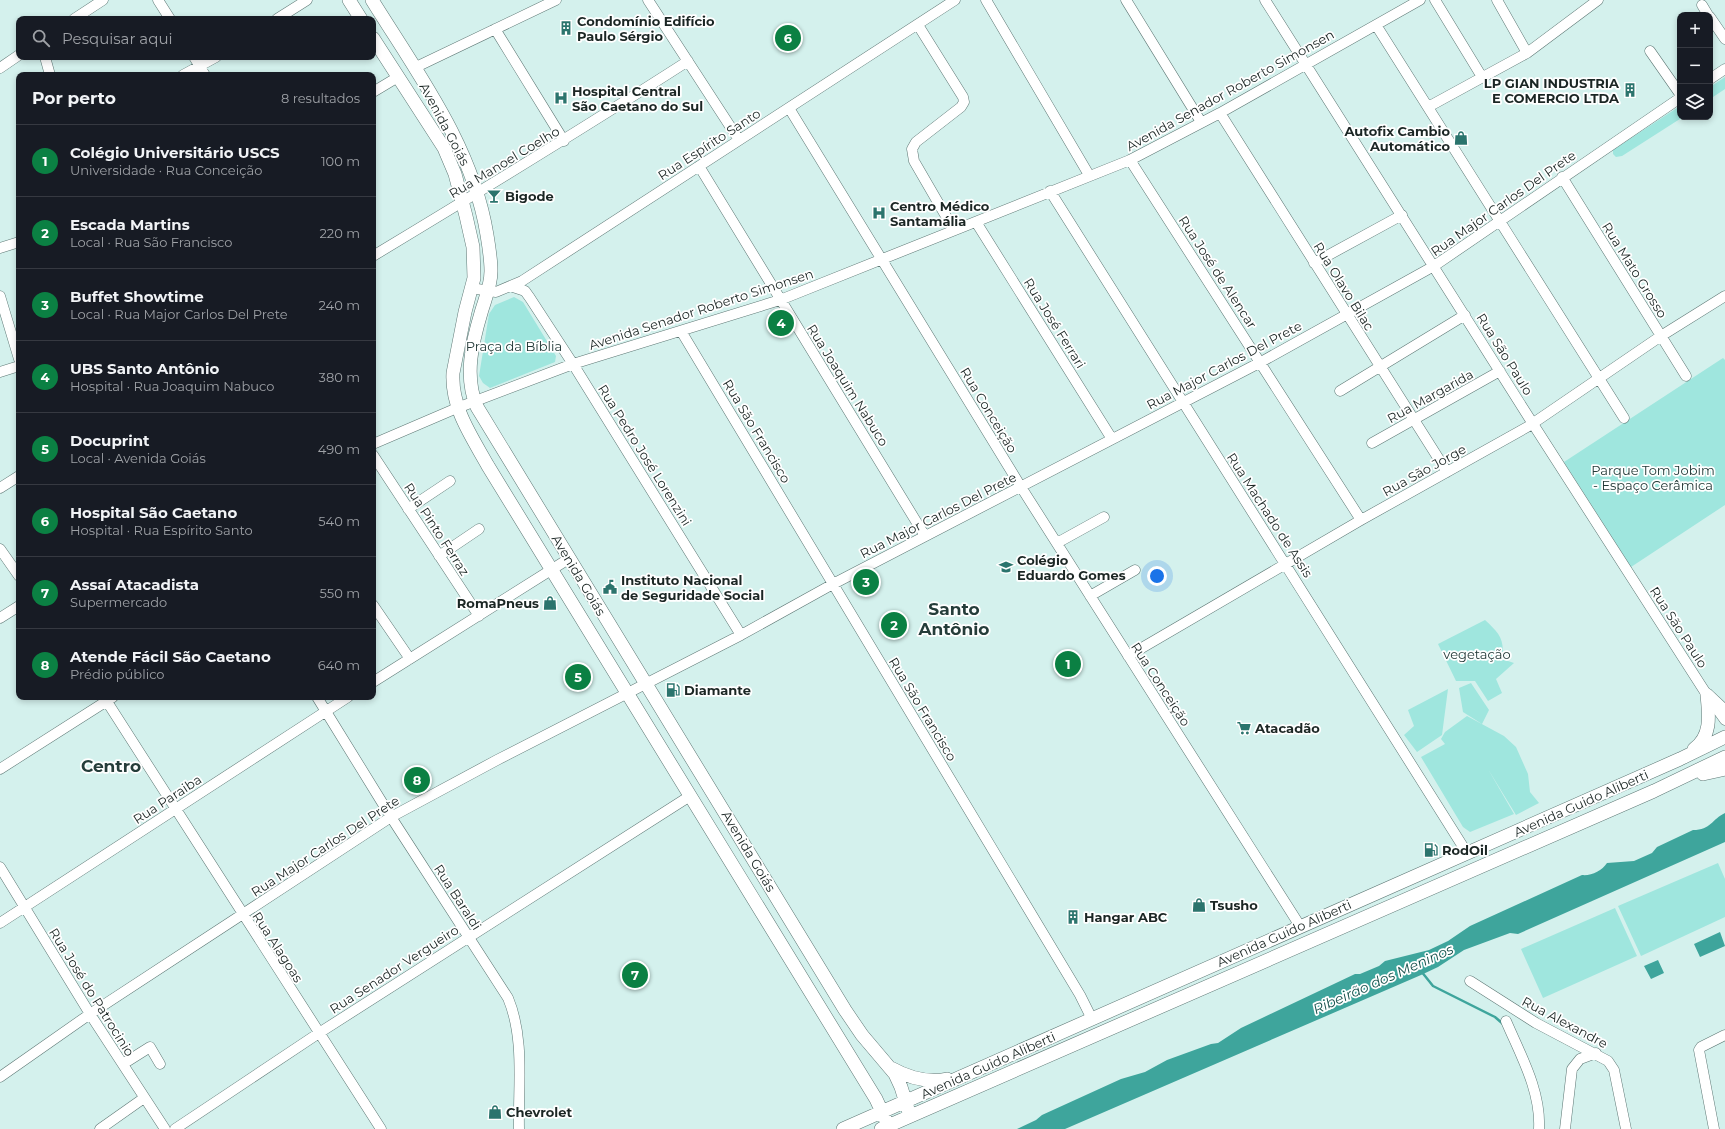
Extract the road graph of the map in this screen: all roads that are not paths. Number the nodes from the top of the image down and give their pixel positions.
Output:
1 (103, 0) edge
2 (158, 0) edge
3 (307, 0) edge
4 (348, 0) edge
5 (372, 0) edge
6 (556, 0) edge
7 (648, 0) edge
8 (953, 0) edge
9 (986, 0) edge
10 (1126, 0) edge
11 (1435, 0) edge
12 (1497, 0) edge
13 (1598, 0) edge
14 (1268, 1) edge
15 (1414, 2) edge
16 (1702, 5) dead end
17 (1706, 12) edge
18 (79, 16) edge
19 (168, 16) edge
20 (282, 16) edge
21 (359, 16) edge
22 (1713, 22) edge
23 (918, 25) junction
24 (1376, 25) junction
25 (495, 29) junction
26 (1725, 39) edge
27 (376, 43) edge
28 (1650, 51) dead end
29 (1527, 53) junction
30 (16, 57) edge
31 (46, 60) edge
32 (196, 60) edge
33 (213, 60) edge
34 (688, 62) junction
35 (1305, 64) junction
36 (0, 68) edge
37 (414, 68) junction
38 (1725, 69) edge
39 (203, 71) edge
40 (49, 72) edge
41 (398, 77) junction
42 (1482, 77) junction
43 (1713, 77) edge
44 (376, 90) edge
45 (1677, 90) edge
46 (1677, 100) edge
47 (1428, 107) junction
48 (789, 108) junction
49 (1220, 113) junction
50 (1201, 122) junction
51 (739, 140) junction
52 (564, 141) junction
53 (1130, 160) junction
54 (699, 166) junction
55 (1089, 175) junction
56 (1562, 177) junction
57 (1050, 191) junction
58 (477, 192) junction
59 (463, 202) junction
60 (1402, 215) junction
61 (1501, 221) junction
62 (976, 222) junction
63 (954, 230) junction
64 (16, 243) edge
65 (0, 248) edge
66 (376, 254) edge
67 (882, 260) junction
68 (1314, 263) junction
69 (1434, 266) junction
70 (528, 277) junction
71 (510, 286) junction
72 (472, 288) junction
73 (525, 291) junction
74 (488, 292) junction
75 (0, 296) edge
76 (1725, 296) edge
77 (780, 300) junction
78 (1346, 314) junction
79 (1465, 315) junction
80 (682, 331) junction
81 (1661, 336) junction
82 (16, 349) edge
83 (1260, 362) junction
84 (573, 364) junction
85 (16, 367) edge
86 (1380, 367) junction
87 (1500, 371) junction
88 (0, 372) edge
89 (1686, 376) dead end
90 (1600, 378) junction
91 (1340, 391) dead end
92 (474, 402) junction
93 (1182, 402) junction
94 (457, 408) junction
95 (1624, 418) dead end
96 (1414, 420) junction
97 (1532, 424) junction
98 (1112, 439) junction
99 (376, 443) edge
100 (1372, 443) dead end
101 (376, 460) edge
102 (1447, 472) junction
103 (16, 478) edge
104 (450, 481) dead end
105 (1021, 487) junction
106 (0, 488) edge
107 (408, 509) junction
108 (1104, 517) dead end
109 (1361, 520) junction
110 (479, 529) dead end
111 (925, 536) junction
112 (1057, 543) junction
113 (0, 549) edge
114 (439, 556) junction
115 (570, 558) junction
116 (1286, 564) junction
117 (553, 570) junction
118 (1135, 570) dead end
119 (16, 572) edge
120 (833, 584) junction
121 (1090, 596) junction
122 (16, 608) edge
123 (376, 609) edge
124 (479, 616) junction
125 (0, 618) edge
126 (740, 635) junction
127 (1128, 656) junction
128 (410, 659) junction
129 (376, 680) edge
130 (646, 683) junction
131 (630, 691) junction
132 (1707, 695) junction
133 (105, 700) edge
134 (109, 700) edge
135 (319, 700) edge
136 (343, 700) edge
137 (325, 711) junction
138 (1725, 712) edge
139 (1725, 720) edge
140 (1725, 737) edge
141 (1725, 757) edge
142 (1680, 759) junction
143 (0, 769) edge
144 (1725, 769) edge
145 (1654, 791) junction
146 (690, 796) junction
147 (1580, 803) junction
148 (176, 809) junction
149 (391, 817) junction
150 (1581, 823) junction
151 (1467, 853) junction
152 (0, 867) edge
153 (24, 907) junction
154 (242, 915) junction
155 (0, 923) edge
156 (1300, 926) junction
157 (468, 937) junction
158 (1470, 981) dead end
159 (90, 1014) junction
160 (1092, 1019) junction
161 (1506, 1022) dead end
162 (319, 1033) junction
163 (1725, 1035) edge
164 (1078, 1042) junction
165 (1596, 1053) junction
166 (122, 1064) junction
167 (160, 1064) dead end
168 (891, 1068) junction
169 (0, 1077) edge
170 (961, 1077) junction
171 (144, 1098) junction
172 (906, 1102) junction
173 (882, 1112) junction
174 (910, 1116) junction
175 (884, 1127) edge
176 (100, 1129) edge
177 (165, 1129) edge
178 (175, 1129) edge
179 (380, 1129) edge
180 (519, 1129) edge
181 (843, 1129) edge
182 (1539, 1129) edge
183 (1565, 1129) edge
184 (1626, 1129) edge
185 (1714, 1129) edge

1 - 18 street
2 - 19 street
3 - 20 street
4 - 21 main road
5 - 37 main road, Avenida Goiás
6 - 25 street
7 - 34 street
8 - 23 street, Rua Espírito Santo
9 - 55 street
10 - 50 street
11 - 42 street
12 - 29 street
13 - 29 street
14 - 35 street, Rua São Paulo
15 - 24 street, Avenida Senador Roberto Simonsen
16 - 17 street
22 - 26 street
23 - 48 street, Rua Espírito Santo
23 - 63 street
24 - 35 street, Avenida Senador Roberto Simonsen
24 - 47 street
25 - 37 street
25 - 52 street
27 - 41 main road, Avenida Goiás
28 - 45 street
29 - 42 street
30 - 36 street
31 - 40 street
32 - 39 street
33 - 39 street
34 - 51 street
34 - 52 street, Rua Manoel Coelho
35 - 49 street, Avenida Senador Roberto Simonsen
35 - 60 street, Rua São Paulo
37 - 58 main road, Avenida Goiás
38 - 43 street
41 - 44 street
41 - 59 main road, Avenida Goiás
42 - 47 street
46 - 56 street, Rua Major Carlos Del Prete
47 - 61 street
48 - 51 street, Rua Espírito Santo
48 - 67 street, Rua Conceição
49 - 50 street, Avenida Senador Roberto Simonsen
49 - 68 street, Rua Olavo Bilac
50 - 53 street, Avenida Senador Roberto Simonsen
51 - 54 street, Rua Espírito Santo
52 - 58 street, Rua Manoel Coelho
53 - 55 street, Avenida Senador Roberto Simonsen
53 - 83 street, Rua José de Alencar
54 - 70 street, Rua Espírito Santo
54 - 77 street, Rua Joaquim Nabuco
55 - 57 street, Avenida Senador Roberto Simonsen
56 - 61 street, Rua Major Carlos Del Prete
56 - 81 street, Rua Mato Grosso
57 - 62 street, Avenida Senador Roberto Simonsen
57 - 93 street, Rua Machado de Assis
58 - 59 street, Rua Manoel Coelho
58 - 74 main road, Avenida Goiás
59 - 66 street, Rua Manoel Coelho
59 - 72 main road, Avenida Goiás
60 - 68 street
60 - 69 street, Rua São Paulo
61 - 69 street, Rua Major Carlos Del Prete
61 - 90 street
62 - 63 street, Avenida Senador Roberto Simonsen
62 - 98 street, Rua José Ferrari
63 - 67 street, Avenida Senador Roberto Simonsen
64 - 65 street
67 - 77 street, Avenida Senador Roberto Simonsen
67 - 105 street, Rua Conceição
68 - 78 street, Rua Olavo Bilac
69 - 78 street, Rua Major Carlos Del Prete
69 - 79 street, Rua São Paulo
70 - 71 street, Rua Espírito Santo
70 - 73 street
71 - 73 street
71 - 74 street, Rua Espírito Santo
72 - 74 street, Rua Espírito Santo
72 - 94 main road, Avenida Goiás
73 - 84 street, Rua Pedro José Lorenzini
74 - 92 main road, Avenida Goiás
75 - 82 street
76 - 81 street, Rua São Jorge
77 - 80 street, Avenida Senador Roberto Simonsen
77 - 111 street, Rua Joaquim Nabuco
78 - 83 street, Rua Major Carlos Del Prete
78 - 86 street, Rua Olavo Bilac
79 - 86 street
79 - 87 street, Rua São Paulo
80 - 84 street, Avenida Senador Roberto Simonsen
80 - 120 street, Rua São Francisco
81 - 89 street, Rua Mato Grosso
81 - 90 street, Rua São Jorge
83 - 93 street, Rua Major Carlos Del Prete
83 - 109 street, Rua José de Alencar
84 - 92 street, Avenida Senador Roberto Simonsen
84 - 126 street, Rua Pedro José Lorenzini
85 - 88 street
86 - 91 street
86 - 96 street, Rua Olavo Bilac
87 - 96 street, Rua Margarida
87 - 97 street, Rua São Paulo
90 - 95 street
90 - 97 street, Rua São Jorge
92 - 94 street, Avenida Senador Roberto Simonsen
92 - 115 main road, Avenida Goiás
93 - 98 street, Rua Major Carlos Del Prete
93 - 116 street, Rua Machado de Assis
94 - 99 street, Avenida Senador Roberto Simonsen
94 - 117 main road, Avenida Goiás
96 - 100 street, Rua Margarida
96 - 102 street, Rua Olavo Bilac
97 - 102 street, Rua São Jorge
97 - 132 street, Rua São Paulo
98 - 105 street, Rua Major Carlos Del Prete
101 - 107 street, Rua Pinto Ferraz
102 - 109 street, Rua São Jorge
103 - 106 street
104 - 107 street
105 - 111 street, Rua Major Carlos Del Prete
105 - 112 street, Rua Conceição
107 - 114 street, Rua Pinto Ferraz
108 - 112 street
109 - 116 street, Rua São Jorge
110 - 114 street
111 - 120 street, Rua Major Carlos Del Prete
112 - 121 street, Rua Conceição
113 - 119 street
114 - 124 street, Rua Pinto Ferraz
115 - 117 street
115 - 130 main road, Avenida Goiás
116 - 127 street, Rua São Jorge
116 - 151 street, Rua Machado de Assis
117 - 124 street
117 - 131 main road, Avenida Goiás
118 - 121 street
120 - 126 street, Rua Major Carlos Del Prete
120 - 160 street, Rua São Francisco
121 - 127 street, Rua Conceição
122 - 125 street
123 - 128 street
124 - 128 street
126 - 130 street, Rua Major Carlos Del Prete
127 - 156 street, Rua Conceição
128 - 129 street
130 - 131 street, Rua Major Carlos Del Prete
130 - 168 main road, Avenida Goiás
131 - 146 main road, Avenida Goiás
131 - 149 street, Rua Major Carlos Del Prete
132 - 138 main road
132 - 139 street, Rua São Paulo
132 - 142 main road
133 - 143 street
134 - 148 street, Rua Alagoas
135 - 137 street, Rua Baraldi
136 - 137 street, Rua Paraiba
137 - 148 street, Rua Paraiba
137 - 149 street, Rua Baraldi
140 - 142 main road, Avenida Guido Aliberti
141 - 145 main road, Avenida Guido Aliberti
142 - 147 main road, Avenida Guido Aliberti
144 - 145 main road
145 - 150 main road, Avenida Guido Aliberti
146 - 157 street, Rua Senador Vergueiro
146 - 173 main road, Avenida Goiás
147 - 150 main road
147 - 151 main road, Avenida Guido Aliberti
148 - 153 street, Rua Paraiba
148 - 154 street, Rua Alagoas
149 - 154 street, Rua Major Carlos Del Prete
149 - 157 street, Rua Baraldi
150 - 164 main road, Avenida Guido Aliberti
151 - 156 main road, Avenida Guido Aliberti
152 - 153 street, Rua José do Patrocinio
153 - 155 street, Rua Paraiba
153 - 159 street, Rua José do Patrocinio
154 - 159 street, Rua Major Carlos Del Prete
154 - 162 street, Rua Alagoas
156 - 160 main road, Avenida Guido Aliberti
157 - 162 street, Rua Senador Vergueiro
157 - 180 street, Rua Baraldi
158 - 165 street, Rua Alexandre
159 - 166 street, Rua José do Patrocinio
159 - 169 street, Rua Major Carlos Del Prete
160 - 164 main road
160 - 170 main road, Avenida Guido Aliberti
161 - 182 street
162 - 178 street, Rua Senador Vergueiro
162 - 179 street, Rua Alagoas
163 - 185 street
164 - 174 main road, Avenida Guido Aliberti
165 - 183 street
165 - 184 street, Rua Alexandre
166 - 167 street
166 - 171 street, Rua José do Patrocinio
168 - 170 main road
168 - 172 main road, Avenida Goiás
170 - 172 main road, Avenida Guido Aliberti
171 - 176 street
171 - 177 street, Rua José do Patrocinio
172 - 173 main road, Avenida Guido Aliberti
172 - 174 main road, Avenida Goiás
173 - 175 main road, Avenida Goiás
173 - 181 main road, Avenida Guido Aliberti
174 - 175 main road, Avenida Guido Aliberti

